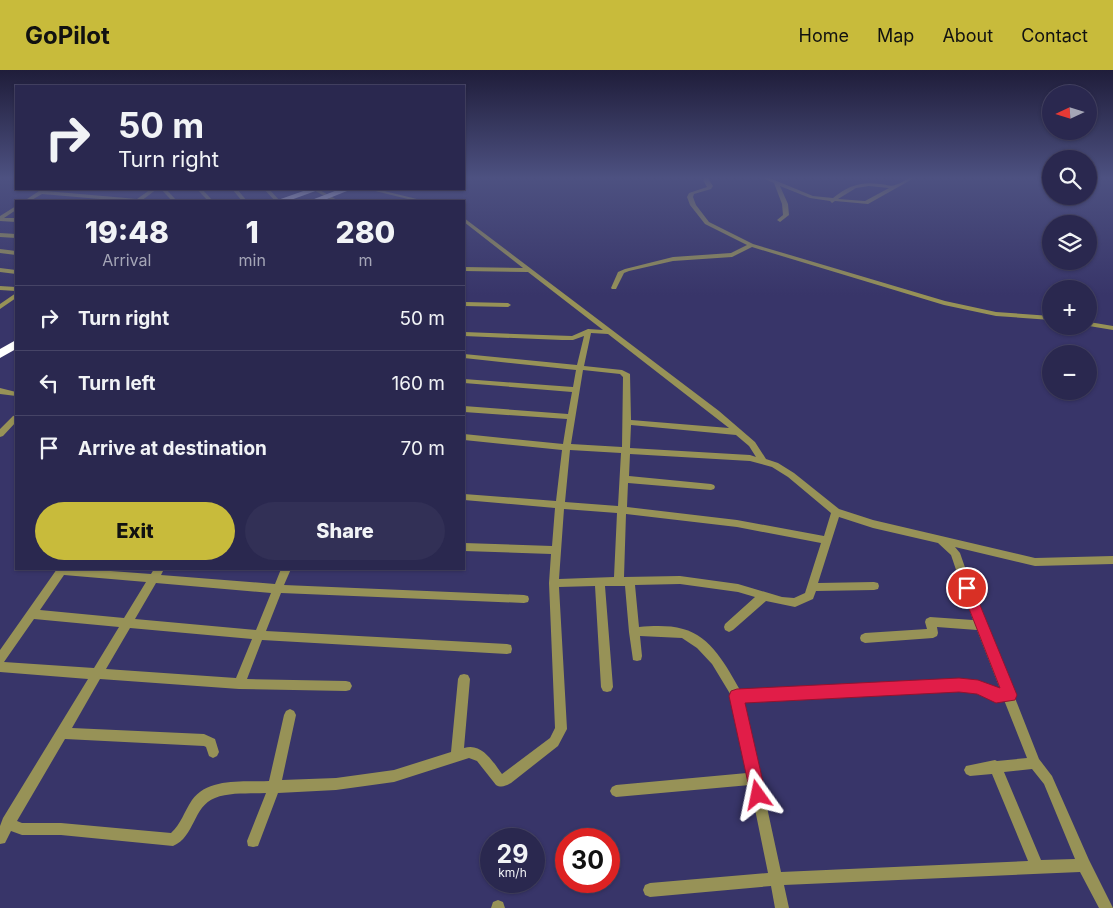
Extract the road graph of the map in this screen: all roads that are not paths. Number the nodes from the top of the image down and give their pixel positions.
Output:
1 (702, 216) edge
2 (785, 216) edge
3 (0, 218) edge
4 (15, 220) edge
5 (780, 220) dead end
6 (465, 223) edge
7 (0, 234) edge
8 (15, 236) edge
9 (751, 245) junction
10 (0, 252) edge
11 (15, 253) edge
12 (465, 269) edge
13 (0, 270) edge
14 (527, 270) junction
15 (15, 272) edge
16 (0, 288) edge
17 (614, 288) dead end
18 (15, 290) edge
19 (15, 297) edge
20 (465, 304) edge
21 (508, 304) dead end
22 (0, 308) edge
23 (1042, 317) edge
24 (1097, 325) edge
25 (1113, 328) edge
26 (588, 331) junction
27 (610, 332) junction
28 (465, 334) edge
29 (15, 345) edge
30 (0, 354) edge
31 (465, 356) edge
32 (580, 368) junction
33 (465, 381) edge
34 (575, 390) junction
35 (0, 392) edge
36 (15, 394) edge
37 (465, 409) edge
38 (571, 418) junction
39 (15, 419) edge
40 (627, 422) junction
41 (738, 432) junction
42 (0, 434) edge
43 (465, 437) edge
44 (566, 447) junction
45 (626, 451) junction
46 (762, 461) junction
47 (623, 479) junction
48 (711, 487) dead end
49 (465, 497) edge
50 (558, 505) junction
51 (620, 510) junction
52 (836, 512) junction
53 (827, 540) junction
54 (465, 547) edge
55 (555, 550) junction
56 (958, 550) junction
57 (1113, 560) edge
58 (62, 570) edge
59 (286, 570) edge
60 (157, 573) edge
61 (600, 582) junction
62 (624, 582) junction
63 (554, 583) junction
64 (874, 586) dead end
65 (812, 587) junction
66 (278, 589) junction
67 (764, 596) junction
68 (524, 599) dead end
69 (31, 614) junction
70 (127, 623) junction
71 (980, 625) junction
72 (729, 628) dead end
73 (634, 632) junction
74 (259, 634) junction
75 (865, 638) dead end
76 (507, 649) dead end
77 (637, 656) dead end
78 (0, 659) edge
79 (0, 667) edge
80 (96, 674) junction
81 (464, 678) dead end
82 (239, 684) junction
83 (346, 686) dead end
84 (607, 687) dead end
85 (1010, 695) junction
86 (737, 696) junction
87 (290, 714) dead end
88 (61, 733) junction
89 (213, 752) dead end
90 (458, 754) junction
91 (1035, 763) junction
92 (995, 766) junction
93 (970, 770) dead end
94 (754, 778) junction
95 (274, 788) junction
96 (616, 791) dead end
97 (8, 823) junction
98 (0, 838) edge
99 (253, 841) dead end
100 (1084, 865) junction
101 (1037, 867) junction
102 (776, 879) junction
103 (650, 890) dead end
104 (782, 908) edge
105 (1106, 908) edge

1 - 9 street
2 - 5 street
3 - 4 street
6 - 14 street
7 - 8 street
9 - 17 street
9 - 23 street
10 - 11 street
12 - 14 street
13 - 15 street
14 - 27 street
16 - 18 street
19 - 22 street
20 - 21 street
24 - 25 street
26 - 27 street
26 - 28 street
26 - 32 street
27 - 41 street
29 - 30 highway
31 - 32 street
32 - 34 street
32 - 40 street
33 - 34 street
34 - 38 street
35 - 36 street
37 - 38 street
38 - 44 street
39 - 42 street
40 - 41 street
40 - 45 street
41 - 46 street
43 - 44 street
44 - 45 street
44 - 50 street
45 - 46 street
45 - 47 street
46 - 52 street
47 - 48 street
47 - 51 street
49 - 50 street
50 - 51 street
50 - 55 street
51 - 53 street
51 - 62 street
52 - 53 street
52 - 56 street
53 - 65 street
54 - 55 street
55 - 63 street
56 - 57 street
56 - 71 street
58 - 60 street
58 - 69 street
59 - 66 street
60 - 66 street
60 - 70 street
61 - 62 street
61 - 63 street
61 - 84 street
62 - 67 street
62 - 73 street
63 - 90 street
64 - 65 street
65 - 67 street
66 - 68 street
66 - 74 street
67 - 72 street
69 - 70 street
69 - 78 street
70 - 74 street
70 - 80 street
71 - 75 street
71 - 85 street
73 - 77 street
73 - 86 street
74 - 76 street
74 - 82 street
79 - 80 street
80 - 82 street
80 - 88 street
81 - 90 street
82 - 83 street
85 - 86 street
85 - 91 street
86 - 94 street
87 - 95 street
88 - 89 street
88 - 97 street
90 - 95 street
91 - 92 street
91 - 100 street
92 - 93 street
92 - 101 street
94 - 96 street
94 - 102 street
95 - 97 street
95 - 99 street
97 - 98 street
100 - 101 street
100 - 105 street
101 - 102 street
102 - 103 street
102 - 104 street

